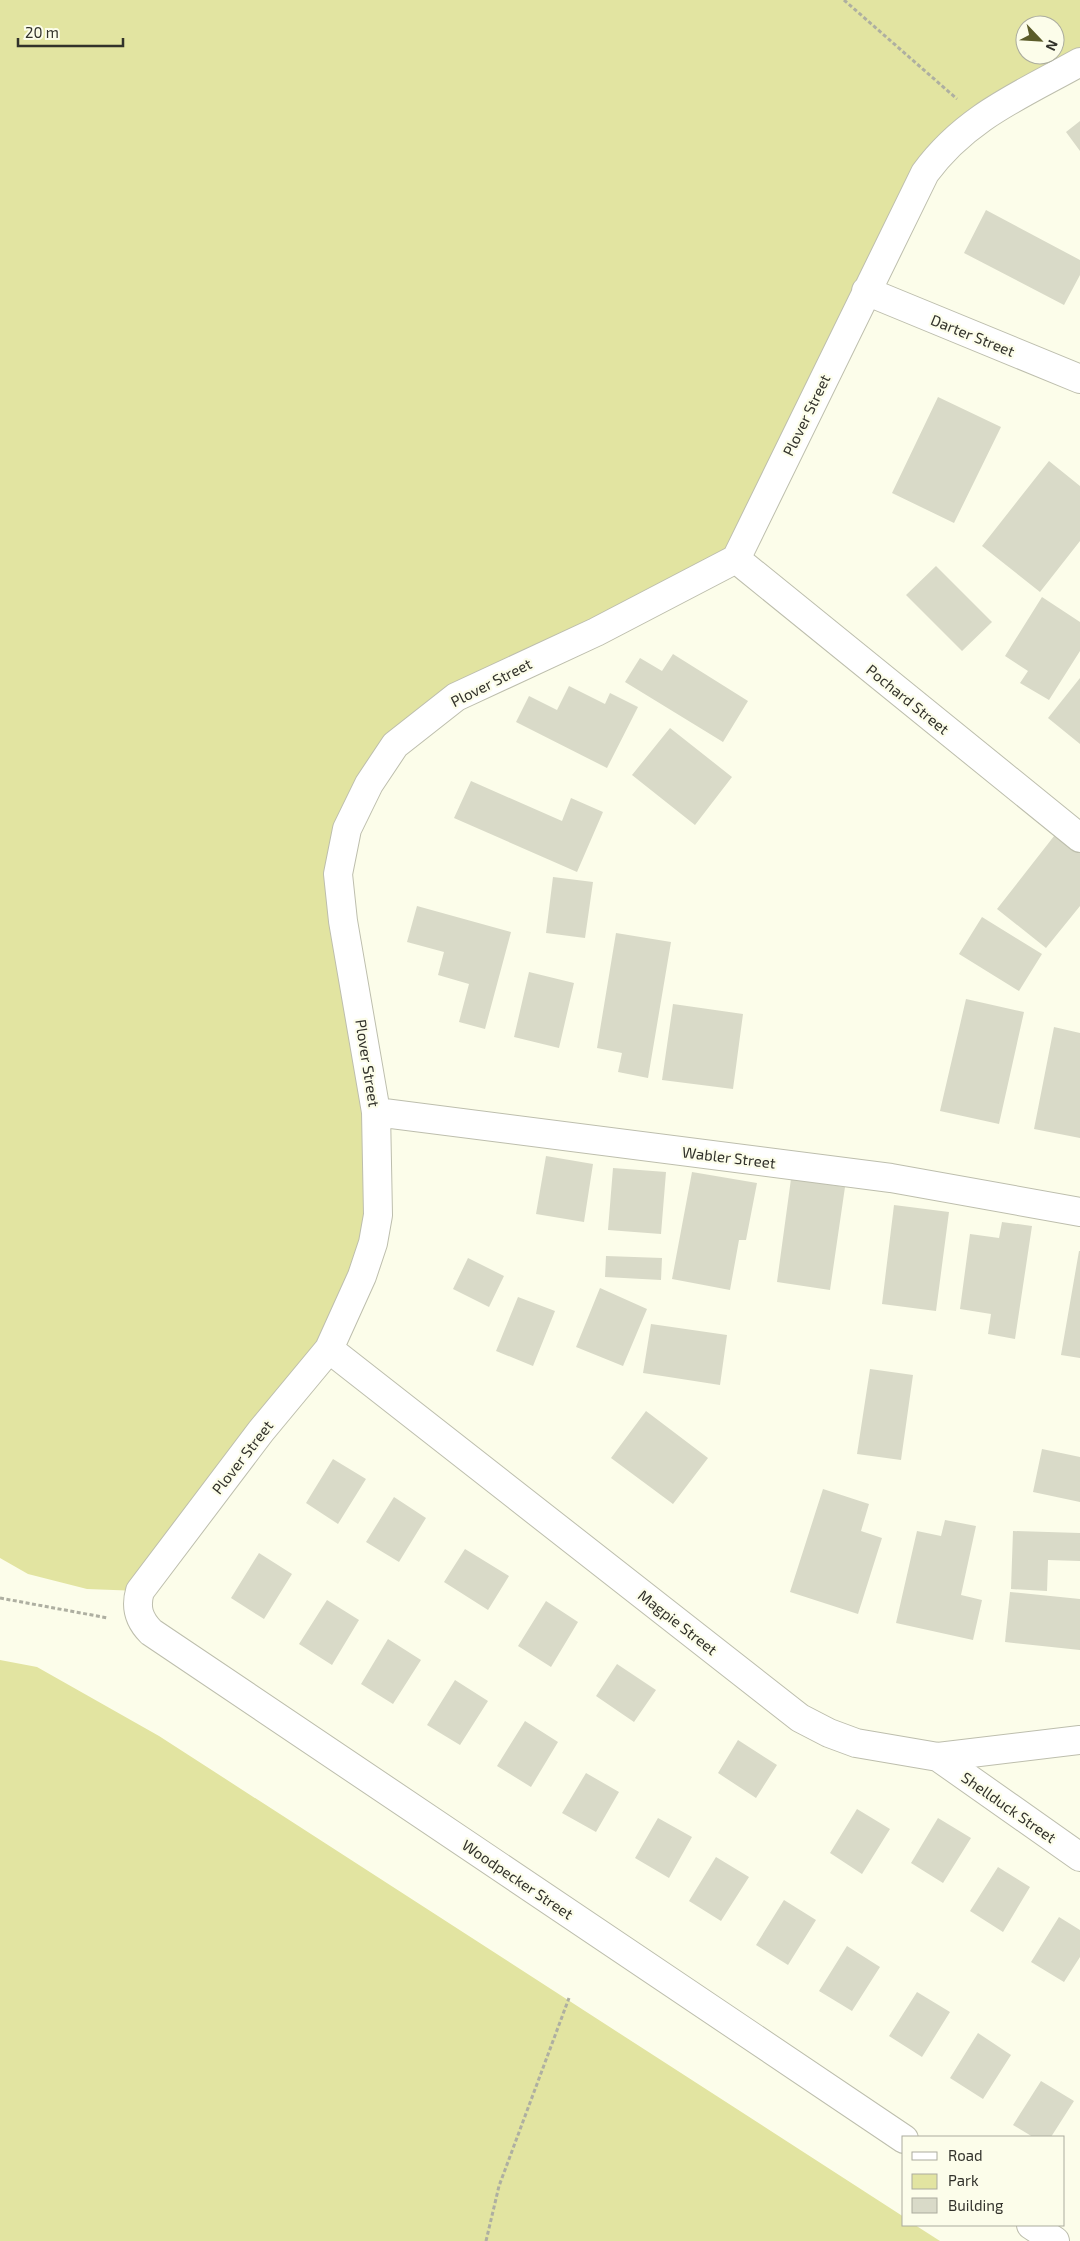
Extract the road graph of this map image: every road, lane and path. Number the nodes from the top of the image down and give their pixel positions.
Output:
1 (844, 0) edge
2 (1080, 62) edge
3 (979, 118) junction
4 (866, 291) junction
5 (1080, 379) edge
6 (736, 559) junction
7 (1080, 838) edge
8 (376, 1112) junction
9 (1080, 1212) edge
10 (329, 1349) junction
11 (0, 1598) edge
12 (141, 1619) junction
13 (1080, 1740) edge
14 (938, 1757) junction
15 (1080, 1857) edge
16 (569, 1998) dead end
17 (902, 2138) edge
18 (1032, 2226) edge
19 (486, 2241) edge
20 (1055, 2241) edge

1 - 3 path
2 - 3 street, Plover Street
3 - 4 street, Plover Street
4 - 5 street, Darter Street
4 - 6 street, Plover Street
6 - 7 street, Pochard Street
6 - 8 street, Plover Street
8 - 9 street, Wabler Street
8 - 10 street, Plover Street
10 - 12 street, Plover Street
10 - 14 street, Magpie Street
11 - 12 path
12 - 17 street, Woodpecker Street
13 - 14 street, Magpie Street
14 - 15 street, Shellduck Street
16 - 19 path
18 - 20 street

